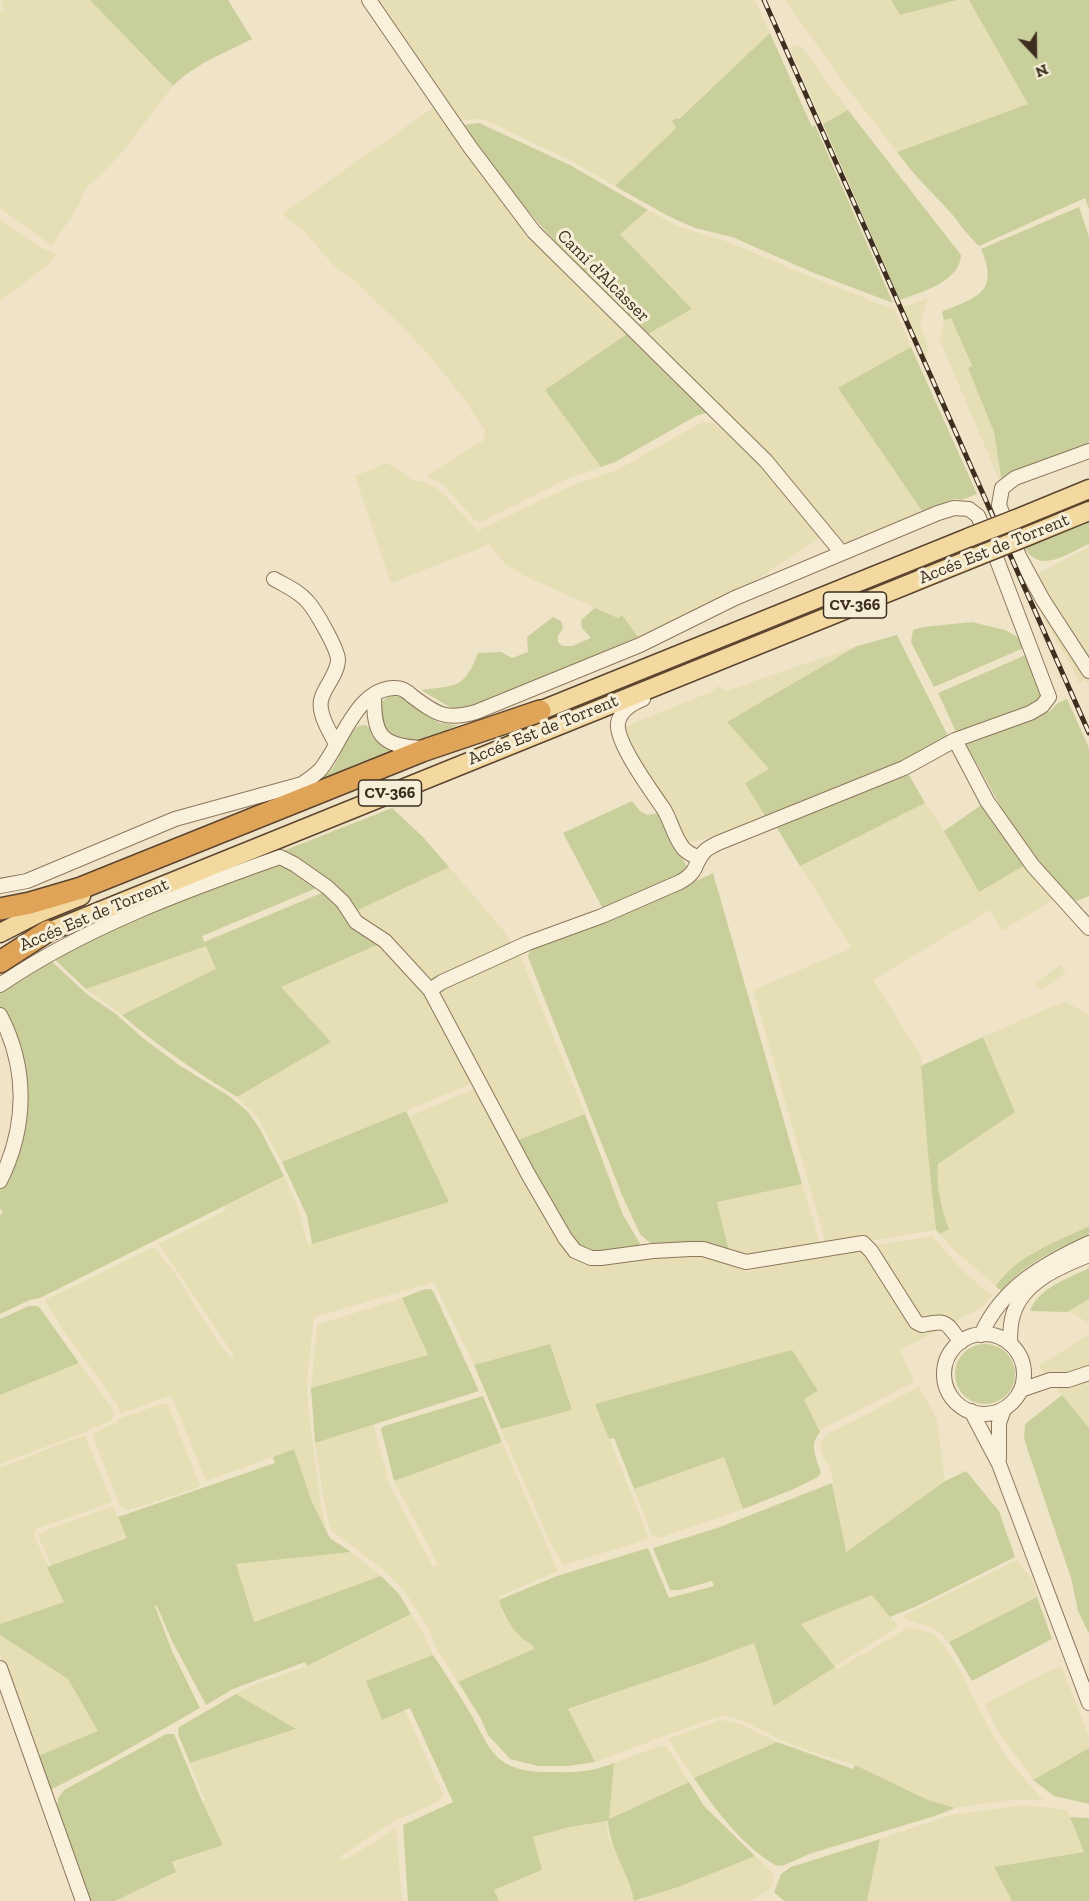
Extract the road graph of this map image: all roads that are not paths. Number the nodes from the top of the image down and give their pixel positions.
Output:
1 (369, 0) edge
2 (1089, 451) edge
3 (1089, 489) edge
4 (1089, 511) edge
5 (841, 552) junction
6 (274, 579) dead end
7 (731, 655) junction
8 (1089, 671) edge
9 (374, 694) junction
10 (540, 711) junction
11 (348, 723) junction
12 (375, 726) junction
13 (955, 740) junction
14 (336, 744) junction
15 (430, 748) junction
16 (700, 858) junction
17 (0, 886) edge
18 (0, 909) edge
19 (1089, 928) edge
20 (48, 931) junction
21 (0, 933) edge
22 (0, 956) edge
23 (0, 962) edge
24 (0, 985) edge
25 (430, 990) junction
26 (0, 1015) edge
27 (0, 1181) edge
28 (1089, 1243) edge
29 (1089, 1255) edge
30 (981, 1335) junction
31 (961, 1342) junction
32 (1010, 1344) junction
33 (1023, 1365) junction
34 (1089, 1373) edge
35 (1050, 1380) junction
36 (1021, 1390) junction
37 (1004, 1409) junction
38 (971, 1412) junction
39 (999, 1464) junction
40 (0, 1668) edge
41 (1089, 1703) edge
42 (83, 1901) edge

1 - 5 street, Camí d'Alcàsser
2 - 8 street
3 - 10 main road, Accés Est de Torrent / CV-366, bridge
4 - 7 main road, Accés Est de Torrent / CV-366, bridge
5 - 9 street
5 - 13 street
6 - 14 street
7 - 16 street
7 - 20 main road, Accés Est de Torrent / CV-366
9 - 11 street
9 - 12 street
10 - 15 highway
10 - 21 main road, Accés Est de Torrent / CV-366
11 - 12 street
11 - 14 street
12 - 15 street
13 - 16 street
13 - 19 street
14 - 17 street
15 - 18 highway
16 - 25 street
20 - 22 main road, Accés Est de Torrent / CV-366
20 - 23 highway
24 - 25 street
25 - 31 street
26 - 27 street
28 - 30 street
29 - 32 street
30 - 31 street
30 - 32 street
31 - 38 street
32 - 33 street
33 - 35 street
33 - 36 street
34 - 35 street
35 - 36 street
36 - 37 street
37 - 38 street
37 - 39 street
38 - 39 street
39 - 41 street
40 - 42 street

